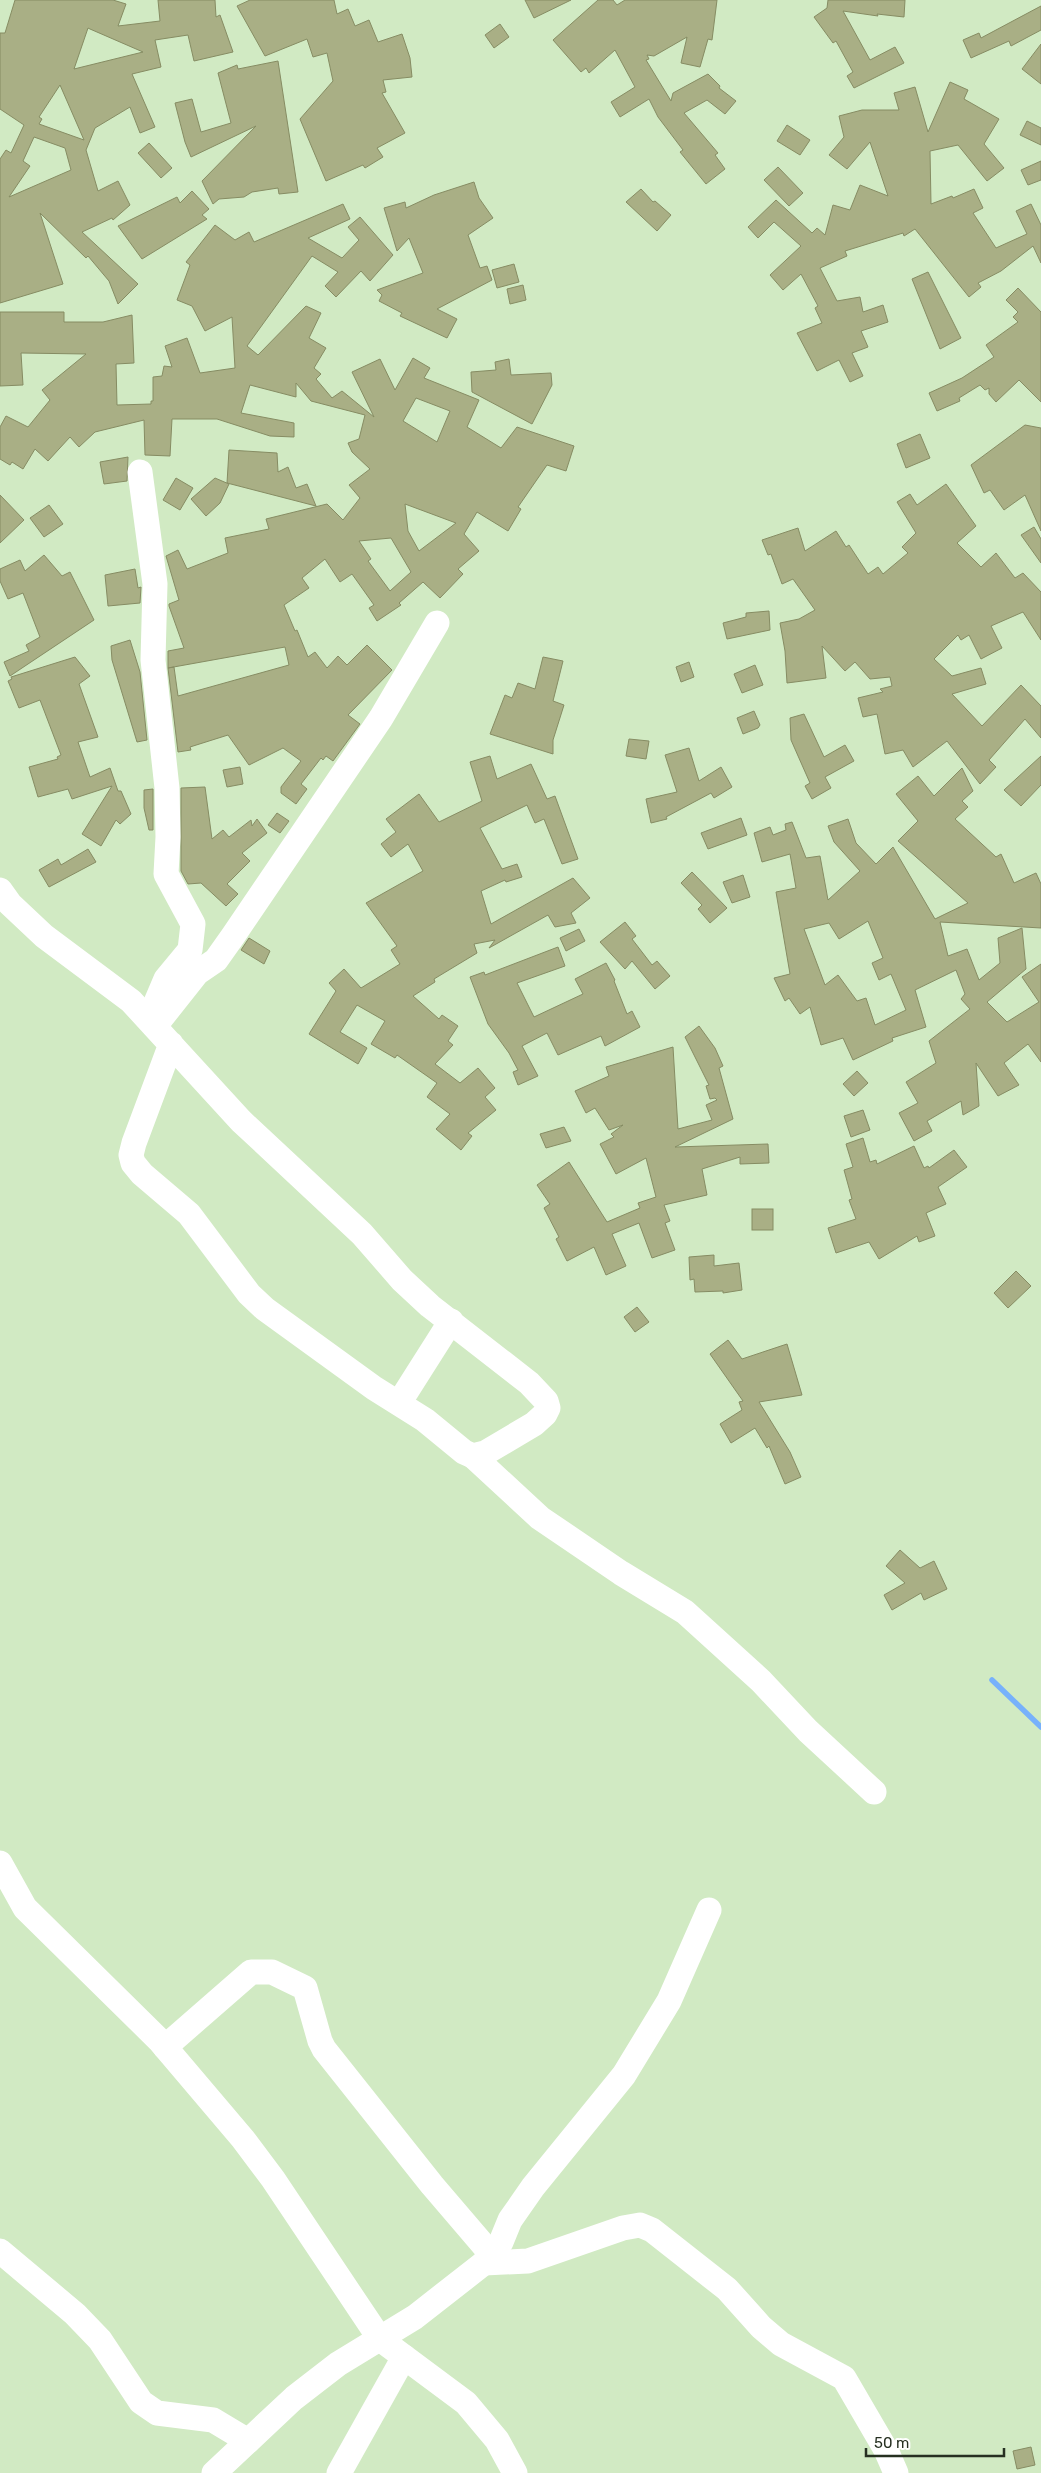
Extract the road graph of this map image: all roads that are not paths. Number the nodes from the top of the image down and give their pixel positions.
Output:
1 (140, 472) dead end
2 (437, 623) dead end
3 (0, 890) edge
4 (158, 1030) junction
5 (451, 1321) junction
6 (399, 1403) junction
7 (472, 1456) junction
8 (874, 1792) dead end
9 (0, 1863) edge
10 (709, 1910) dead end
11 (165, 2047) junction
12 (0, 2251) edge
13 (487, 2259) junction
14 (380, 2339) junction
15 (404, 2357) junction
16 (248, 2441) junction
17 (214, 2473) edge
18 (339, 2473) edge
19 (515, 2473) edge
20 (896, 2473) edge

1 - 4 street
2 - 4 street
3 - 4 street
4 - 5 street
4 - 6 street
5 - 6 street
5 - 7 street
6 - 7 street
7 - 8 street
9 - 11 street
10 - 13 street
11 - 13 street
11 - 14 street
12 - 16 street
13 - 14 street
13 - 20 street
14 - 15 street
14 - 16 street
15 - 18 street
15 - 19 street
16 - 17 street

